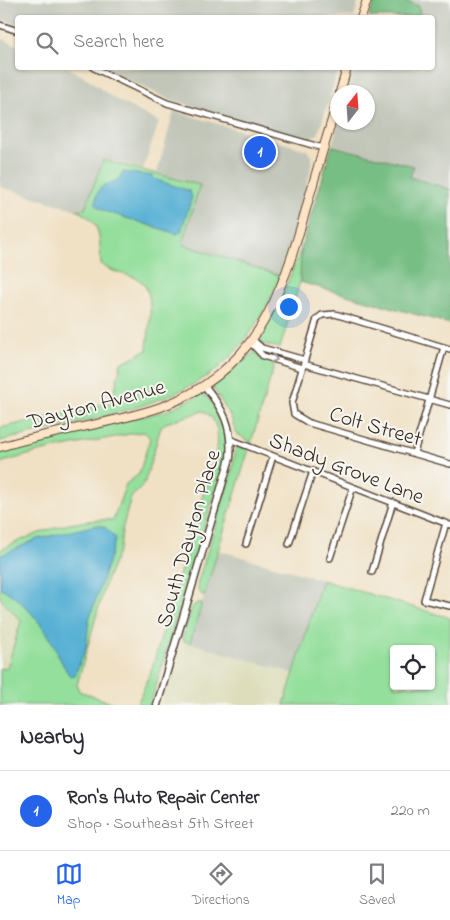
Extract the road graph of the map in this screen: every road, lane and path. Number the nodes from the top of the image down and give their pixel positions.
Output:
1 (366, 0) edge
2 (363, 15) edge
3 (0, 25) edge
4 (15, 30) edge
5 (98, 70) edge
6 (346, 70) edge
7 (342, 85) edge
8 (330, 126) edge
9 (323, 148) junction
10 (251, 340) junction
11 (447, 348) edge
12 (304, 364) junction
13 (204, 385) junction
14 (429, 399) junction
15 (450, 405) edge
16 (232, 440) junction
17 (0, 447) edge
18 (414, 453) junction
19 (273, 456) junction
20 (450, 464) edge
21 (312, 471) junction
22 (353, 487) junction
23 (393, 502) junction
24 (448, 524) edge
25 (246, 544) dead end
26 (289, 544) dead end
27 (330, 558) dead end
28 (372, 572) dead end
29 (450, 606) edge
30 (157, 705) edge

1 - 2 main road
3 - 4 street
5 - 9 street
6 - 7 main road
8 - 9 main road, Dayton Avenue
9 - 10 main road, Dayton Avenue
10 - 12 street
10 - 13 main road, Dayton Avenue
11 - 12 street
11 - 14 street
12 - 14 street
12 - 18 street, Colt Street
13 - 16 street, South Dayton Place
13 - 17 main road, Dayton Avenue
14 - 15 street
14 - 18 street
16 - 19 street, Shady Grove Lane
16 - 30 street, South Dayton Place
18 - 20 street, Colt Street
19 - 21 street, Shady Grove Lane
19 - 25 street
21 - 22 street, Shady Grove Lane
21 - 26 street
22 - 23 street, Shady Grove Lane
22 - 27 street
23 - 24 street, Shady Grove Lane
23 - 28 street
24 - 29 street

